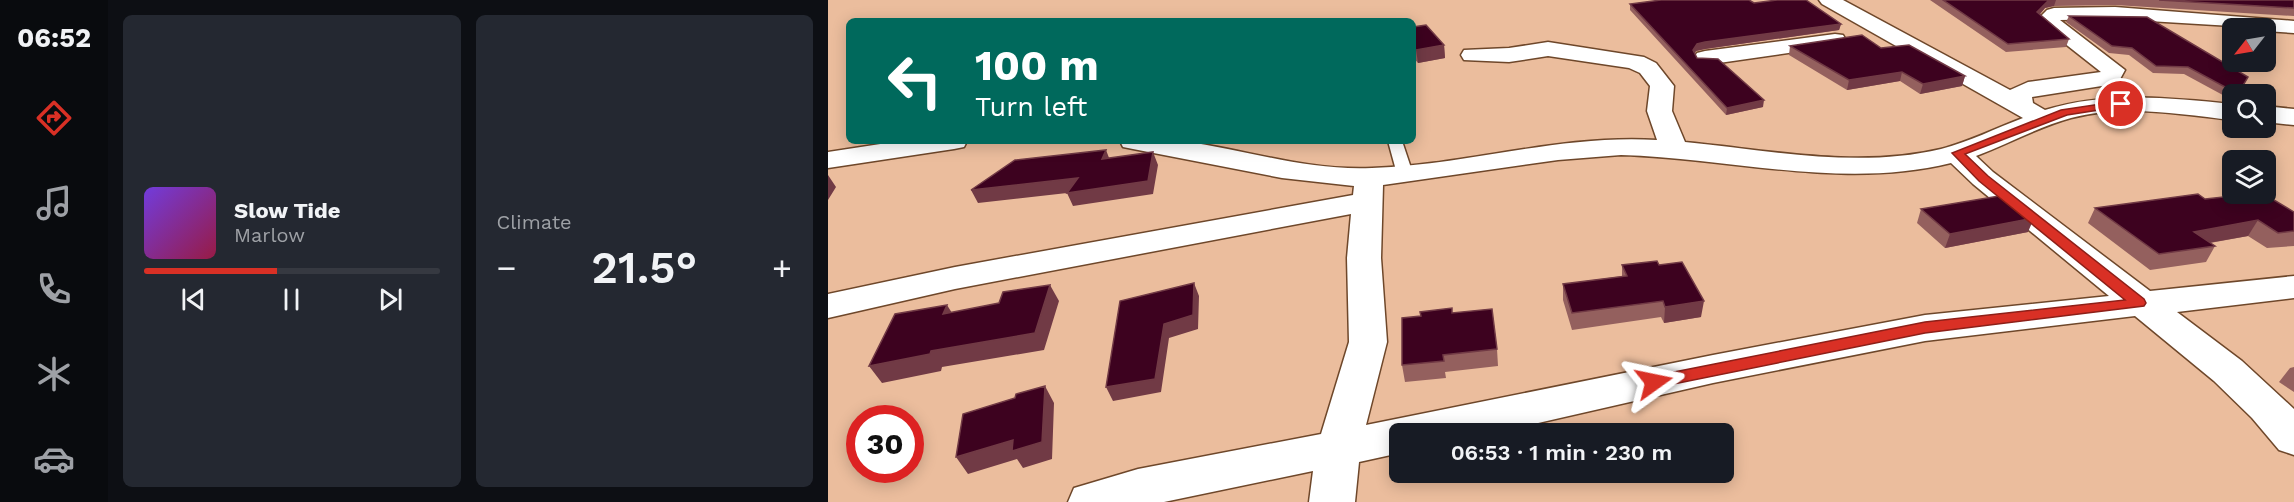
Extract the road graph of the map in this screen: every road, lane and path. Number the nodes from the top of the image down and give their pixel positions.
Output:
1 (1829, 0) edge
2 (2294, 27) edge
3 (1890, 32) junction
4 (1473, 55) dead end
5 (1705, 58) edge
6 (2021, 106) junction
7 (2222, 111) edge
8 (2276, 115) edge
9 (2294, 117) edge
10 (2045, 120) junction
11 (934, 144) edge
12 (1150, 144) edge
13 (1396, 144) edge
14 (1675, 150) junction
15 (1957, 153) junction
16 (828, 160) edge
17 (1405, 174) junction
18 (1368, 190) junction
19 (2294, 287) edge
20 (2139, 303) junction
21 (828, 306) edge
22 (2280, 416) edge
23 (1464, 423) edge
24 (1389, 438) edge
25 (2294, 438) edge
26 (1338, 449) junction
27 (1091, 502) edge
28 (1332, 502) edge

1 - 3 street
2 - 6 street
3 - 5 street
3 - 6 street
4 - 14 street
6 - 10 street
7 - 10 street
8 - 9 street
10 - 15 street
11 - 16 street
12 - 18 street
13 - 17 lane
14 - 15 street
14 - 17 street
15 - 20 street
17 - 18 street
18 - 21 street
18 - 26 street
19 - 20 street
20 - 22 street
20 - 23 street
22 - 25 street
24 - 26 street
26 - 27 street
26 - 28 street

